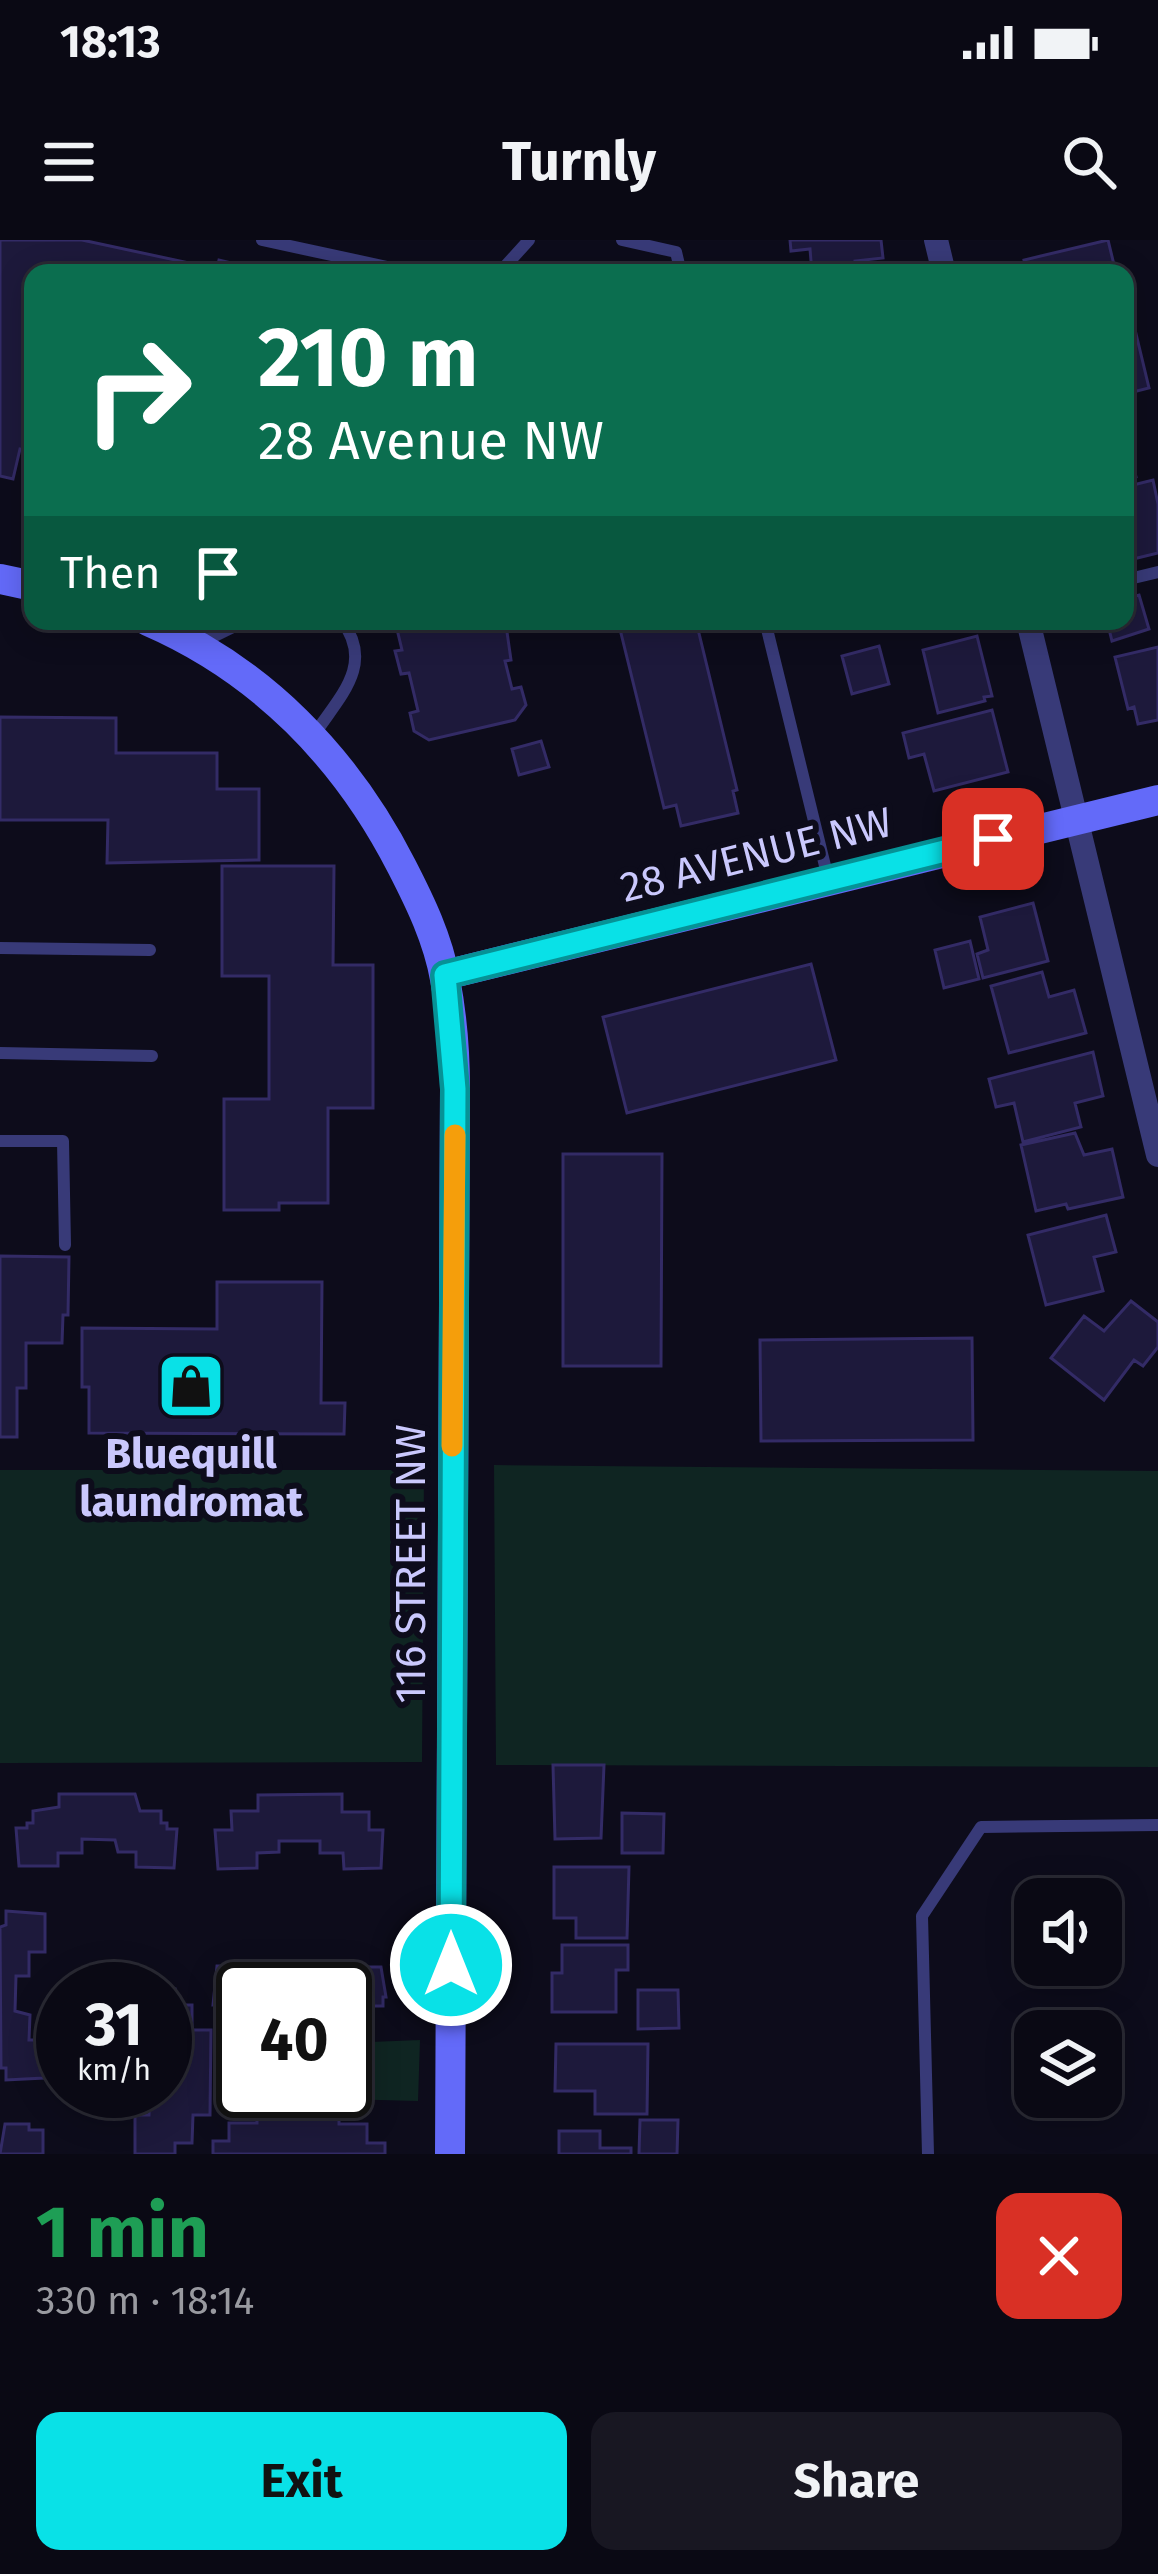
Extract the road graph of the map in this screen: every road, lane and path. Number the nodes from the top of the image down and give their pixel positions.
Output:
1 (262, 240) edge
2 (529, 240) edge
3 (622, 240) edge
4 (373, 264) edge
5 (507, 264) edge
6 (679, 264) edge
7 (167, 630) edge
8 (226, 630) edge
9 (349, 630) edge
10 (768, 630) edge
11 (1030, 630) edge
12 (197, 644) junction
13 (313, 736) junction
14 (1158, 800) edge
15 (1076, 820) junction
16 (828, 879) junction
17 (0, 948) edge
18 (150, 950) dead end
19 (445, 975) junction
20 (0, 1053) edge
21 (152, 1056) dead end
22 (0, 1142) edge
23 (1158, 1155) edge
24 (64, 1245) dead end
25 (1158, 1826) edge
26 (450, 2154) edge
27 (928, 2154) edge

1 - 4 lane
2 - 5 lane
3 - 6 lane
7 - 12 street, 116 STREET NW
8 - 12 lane
9 - 13 lane
10 - 16 lane
11 - 15 street
12 - 13 street, 116 STREET NW
13 - 19 street, 116 STREET NW
14 - 15 street, 28 AVENUE NW
15 - 16 street, 28 AVENUE NW
15 - 23 street
16 - 19 street, 28 AVENUE NW
17 - 18 lane
19 - 26 street, 116 STREET NW
20 - 21 lane
22 - 24 lane
25 - 27 lane

